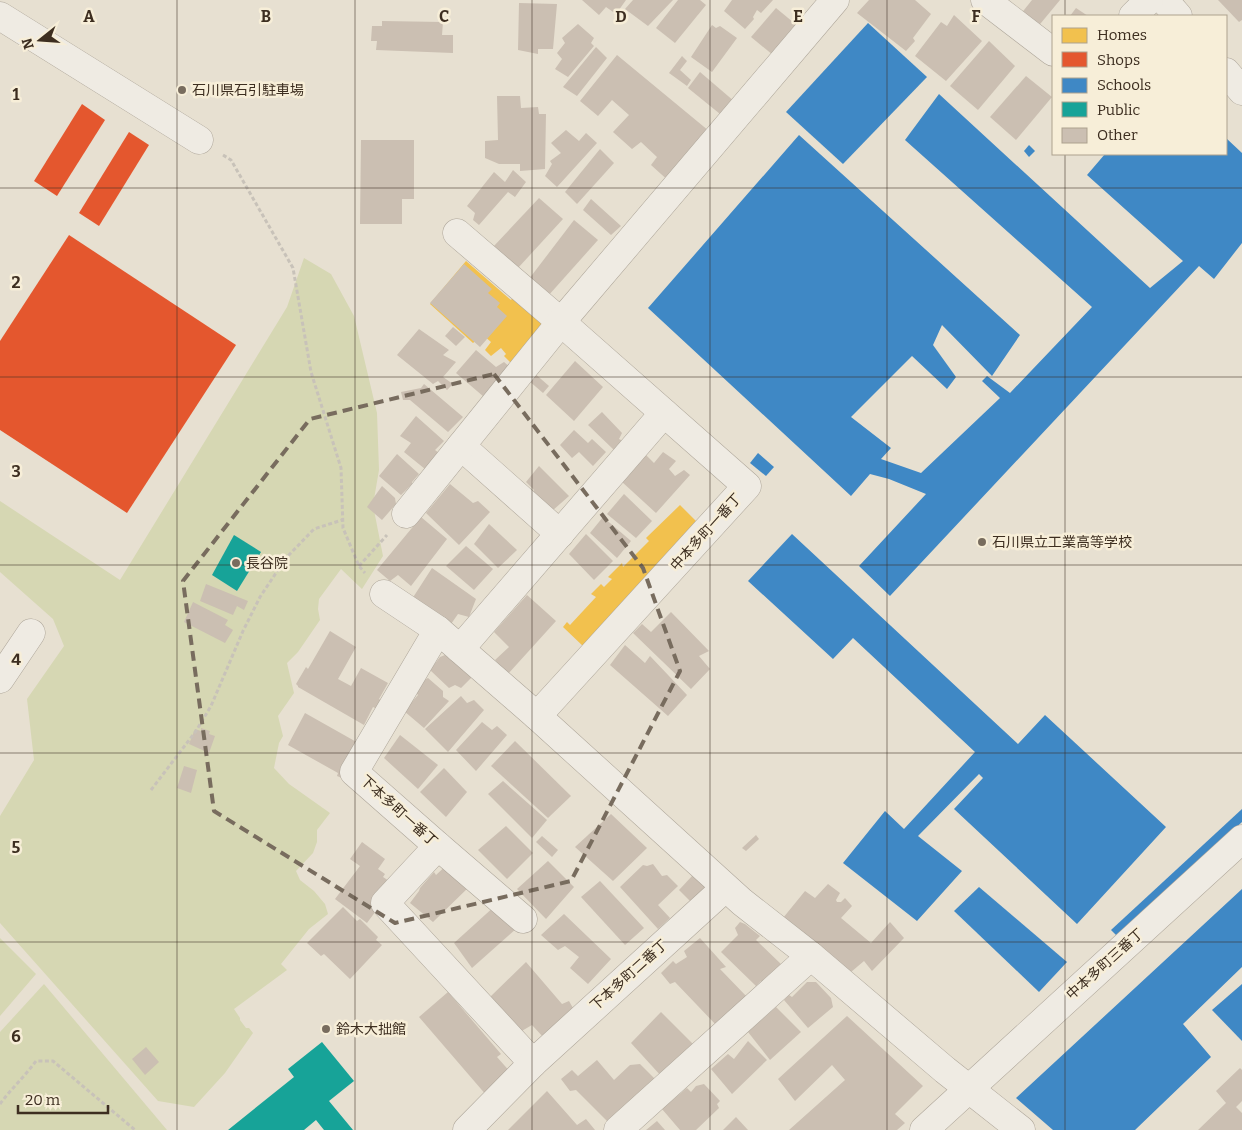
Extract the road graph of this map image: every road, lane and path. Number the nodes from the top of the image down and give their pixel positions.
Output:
1 (835, 0) edge
2 (985, 0) edge
3 (1149, 0) edge
4 (1164, 0) edge
5 (1133, 15) edge
6 (1177, 15) edge
7 (0, 16) edge
8 (1052, 51) edge
9 (1227, 73) edge
10 (1242, 92) edge
11 (199, 140) joint
12 (457, 233) dead end
13 (561, 322) junction
14 (664, 413) junction
15 (461, 446) junction
16 (406, 514) joint
17 (342, 520) junction
18 (560, 534) junction
19 (359, 566) junction
20 (384, 594) joint
21 (438, 630) junction
22 (30, 633) dead end
23 (460, 649) junction
24 (0, 679) edge
25 (537, 716) junction
26 (151, 790) dead end
27 (1242, 838) edge
28 (438, 846) junction
29 (725, 888) junction
30 (523, 919) dead end
31 (811, 956) junction
32 (533, 1063) junction
33 (968, 1089) junction
34 (0, 1104) edge
35 (135, 1130) edge
36 (467, 1130) edge
37 (618, 1130) edge
38 (924, 1130) edge
39 (1021, 1130) edge

1 - 13 street
2 - 8 street
3 - 5 street
4 - 6 street
7 - 11 street
9 - 10 street
11 - 17 path
12 - 13 street, 中本多町一番丁
13 - 14 street, 中本多町一番丁
13 - 15 street
14 - 18 street
14 - 25 street, 中本多町一番丁
15 - 16 street
15 - 18 street
16 - 19 path
17 - 19 path
17 - 26 path
18 - 23 street
19 - 20 path
20 - 21 street
21 - 23 street
21 - 28 street, 下本多町一番丁
22 - 24 street
23 - 25 street
25 - 29 street
27 - 33 street, 中本多町三番丁
28 - 30 street, 下本多町一番丁
28 - 32 street
29 - 31 street
29 - 32 street, 下本多町二番丁
31 - 33 street
31 - 37 street
32 - 36 street, 下本多町二番丁
33 - 38 street, 中本多町三番丁
33 - 39 street
34 - 35 path

